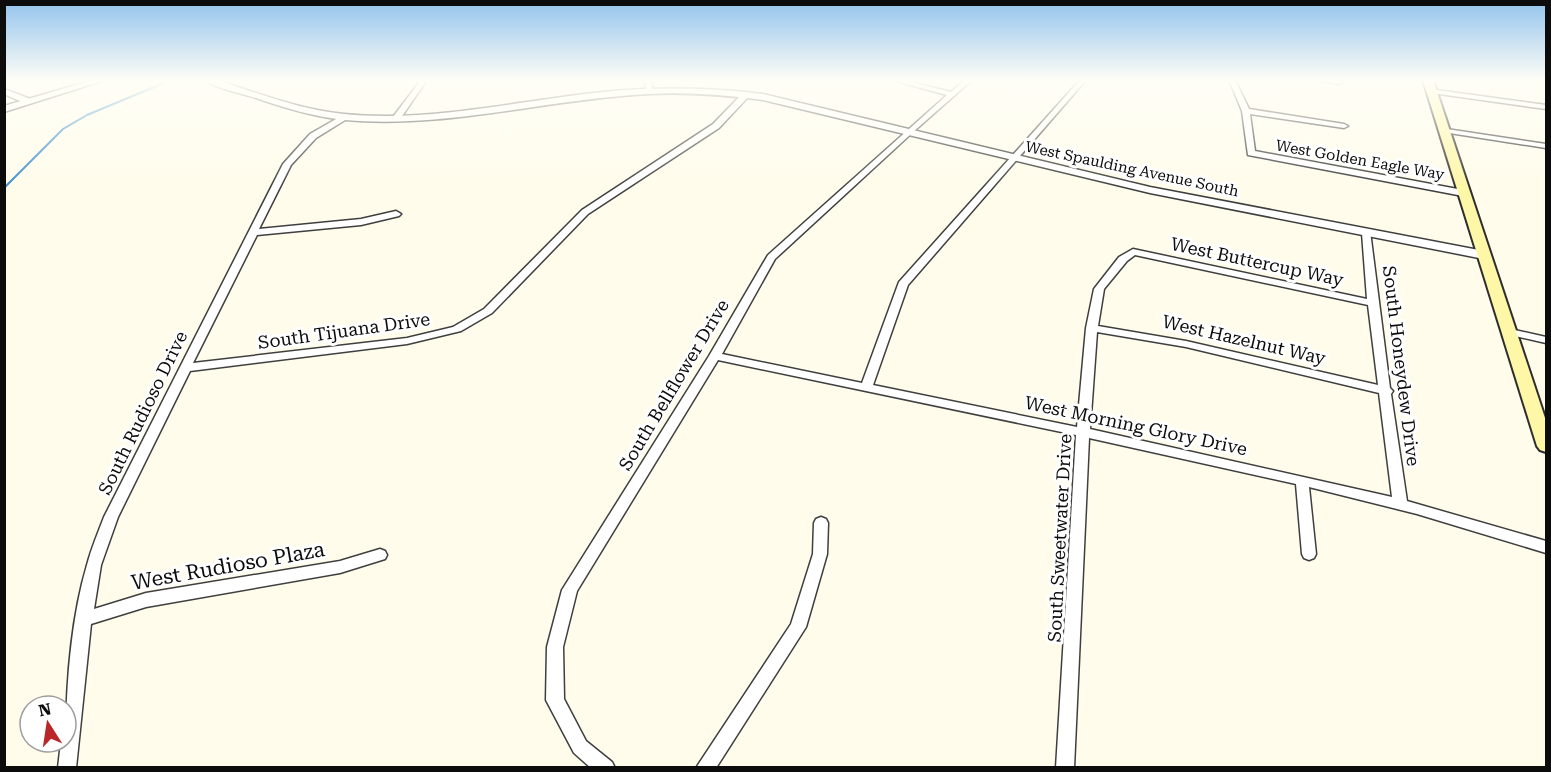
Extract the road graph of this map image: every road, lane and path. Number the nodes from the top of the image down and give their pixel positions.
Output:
1 (340, 116) edge
2 (411, 116) edge
3 (726, 116) edge
4 (846, 116) edge
5 (926, 116) edge
6 (1051, 116) edge
7 (1247, 116) edge
8 (1279, 116) edge
9 (1439, 116) edge
10 (346, 117) junction
11 (397, 117) joint
12 (1344, 126) dead end
13 (1443, 130) junction
14 (909, 131) junction
15 (1545, 148) edge
16 (1013, 158) junction
17 (1463, 193) junction
18 (396, 214) dead end
19 (254, 232) junction
20 (1367, 233) junction
21 (1133, 252) joint
22 (1484, 255) junction
23 (1373, 303) junction
24 (1092, 328) junction
25 (1510, 332) junction
26 (1546, 340) edge
27 (715, 356) junction
28 (185, 368) junction
29 (866, 388) junction
30 (1387, 391) junction
31 (1083, 432) junction
32 (1546, 446) edge
33 (1302, 481) junction
34 (1400, 504) junction
35 (821, 523) dead end
36 (1546, 547) edge
37 (1309, 554) dead end
38 (380, 555) dead end
39 (84, 619) junction
40 (67, 768) edge
41 (606, 768) edge
42 (705, 768) edge
43 (1065, 768) edge

1 - 10 street, West Spaulding Avenue South
2 - 11 street, West Spaulding Avenue South
3 - 28 street, South Tijuana Drive
4 - 14 street, West Spaulding Avenue South
5 - 14 street, South Bellflower Drive
6 - 16 street
7 - 17 street, West Golden Eagle Way
8 - 12 street
9 - 13 main road
10 - 11 street, West Spaulding Avenue South
10 - 19 street, South Rudioso Drive
13 - 15 street
13 - 17 main road
14 - 16 street, West Spaulding Avenue South
14 - 27 street, South Bellflower Drive
16 - 20 street, West Spaulding Avenue South
16 - 29 street
17 - 22 main road
18 - 19 street
19 - 28 street, South Rudioso Drive
20 - 22 street, West Spaulding Avenue South
20 - 23 street, South Honeydew Drive
21 - 23 street, West Buttercup Way
21 - 24 street, South Sweetwater Drive
22 - 25 main road
23 - 30 street, South Honeydew Drive
24 - 30 street, West Hazelnut Way
24 - 31 street, South Sweetwater Drive
25 - 26 street
25 - 32 main road
27 - 29 street, West Morning Glory Drive
27 - 41 street, South Bellflower Drive
28 - 39 street, South Rudioso Drive
29 - 31 street, West Morning Glory Drive
30 - 34 street, South Honeydew Drive
31 - 33 street, West Morning Glory Drive
31 - 43 street, South Sweetwater Drive
33 - 34 street, West Morning Glory Drive
33 - 37 street
34 - 36 street, West Morning Glory Drive
35 - 42 street
38 - 39 street, West Rudioso Plaza
39 - 40 street, South Rudioso Drive

